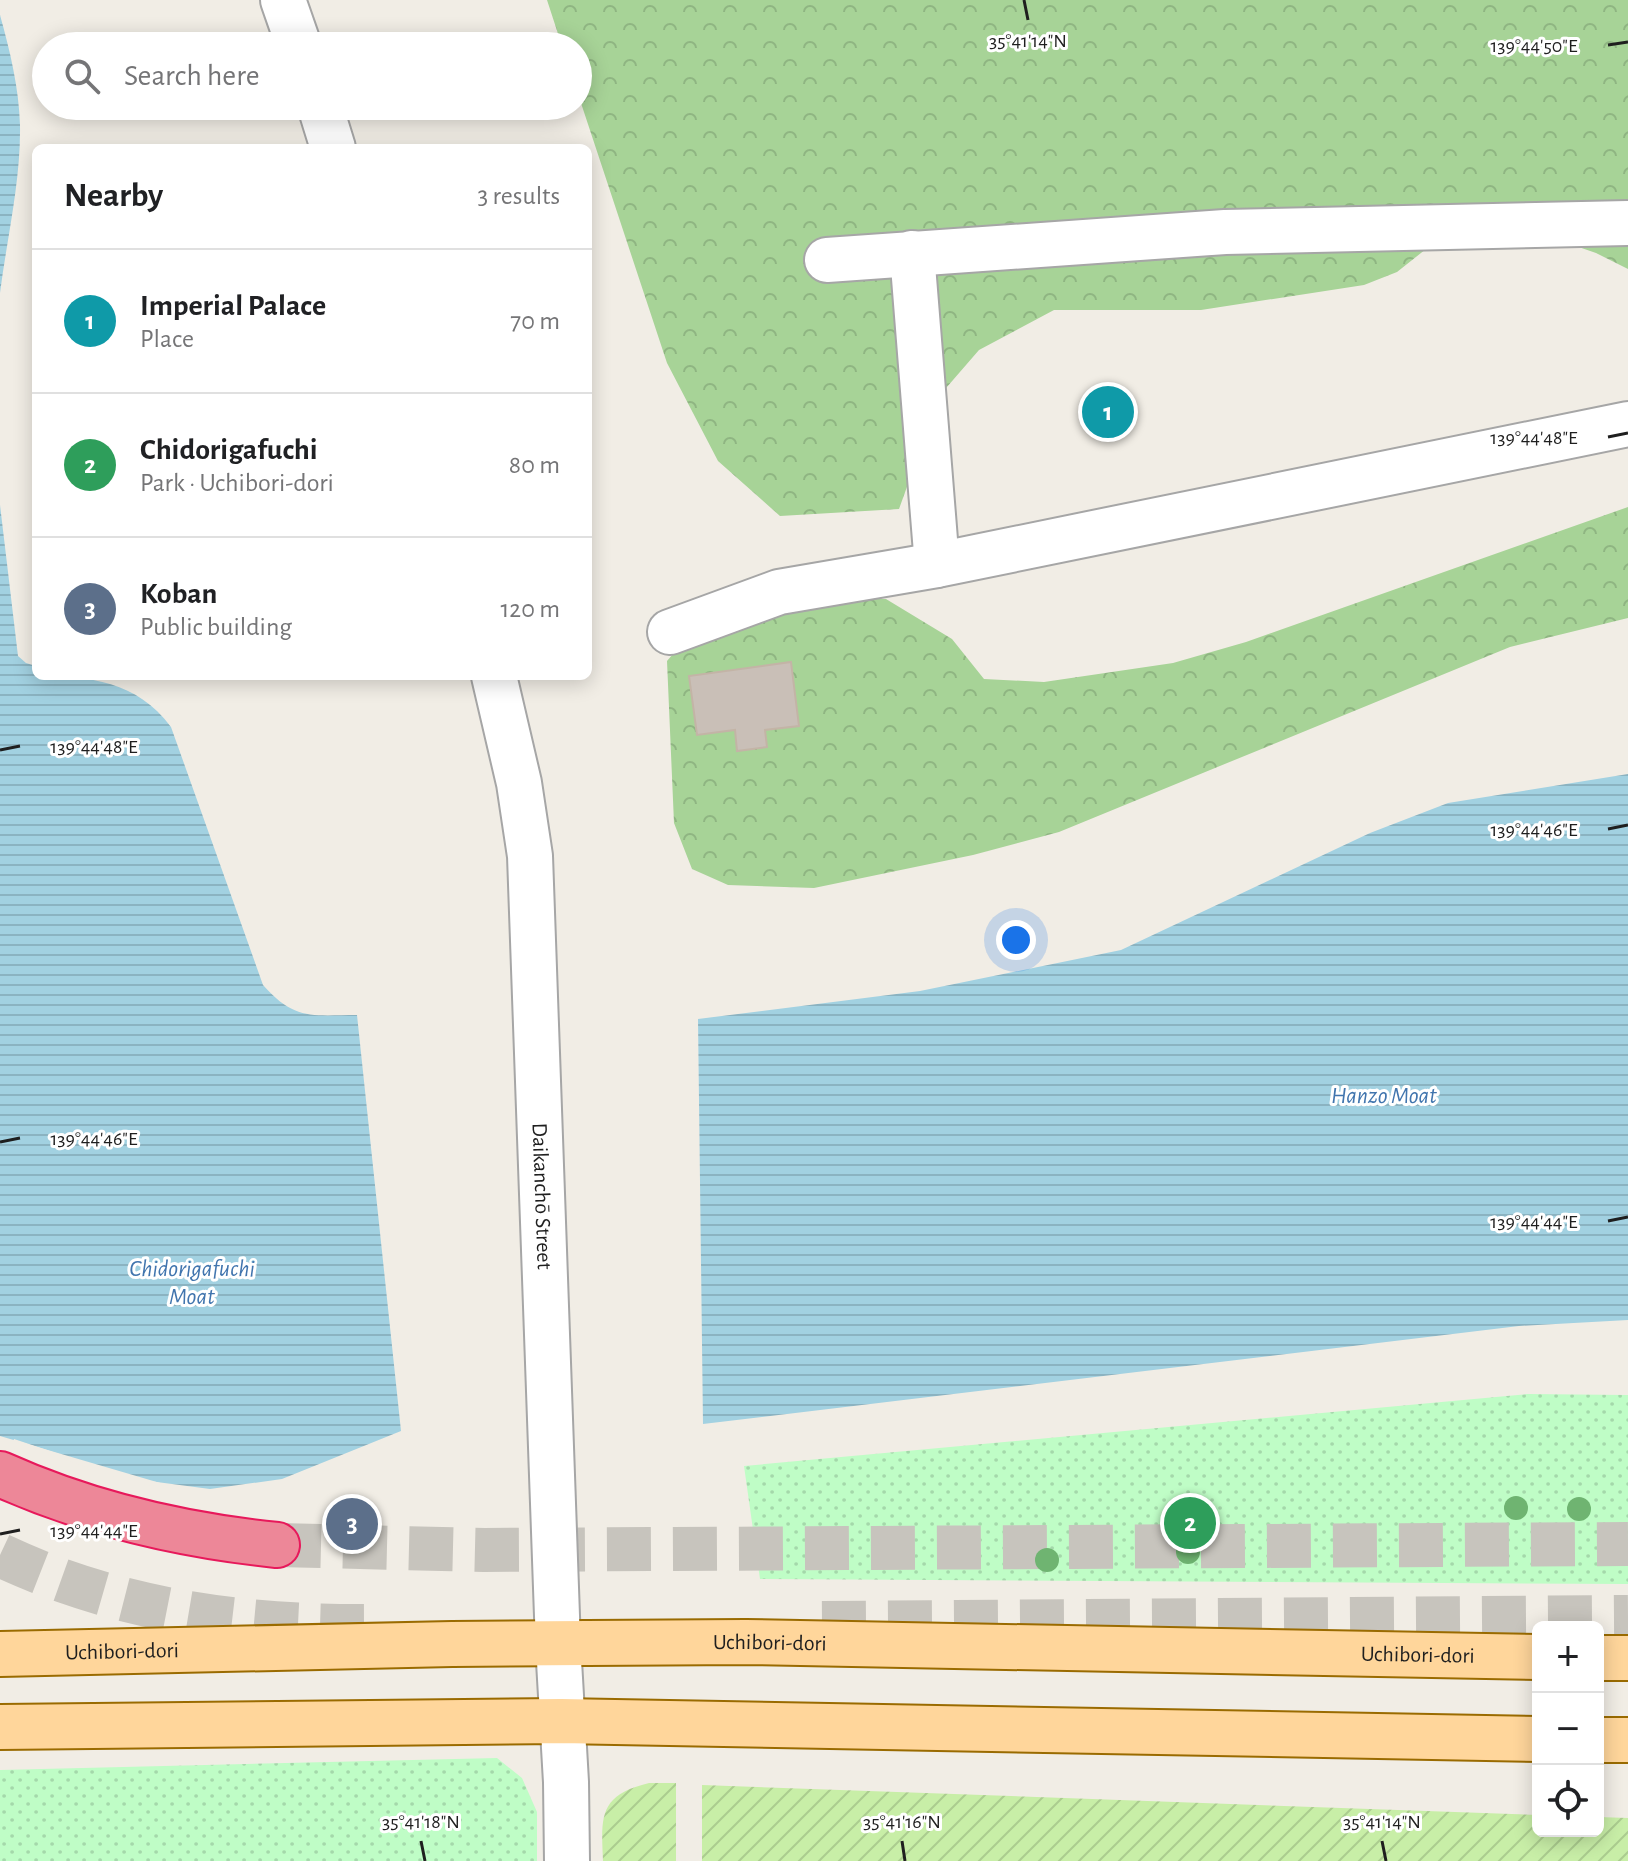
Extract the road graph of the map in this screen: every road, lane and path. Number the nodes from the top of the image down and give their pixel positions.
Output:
1 (283, 0) edge
2 (294, 32) edge
3 (324, 120) edge
4 (332, 144) edge
5 (1628, 223) edge
6 (912, 253) junction
7 (827, 260) dead end
8 (1628, 424) edge
9 (937, 565) junction
10 (670, 632) dead end
11 (495, 680) edge
12 (0, 1474) edge
13 (277, 1545) tunnel mouth
14 (558, 1644) junction
15 (0, 1654) edge
16 (1532, 1657) edge
17 (1604, 1658) edge
18 (1628, 1658) edge
19 (561, 1721) junction
20 (0, 1727) edge
21 (1532, 1739) edge
22 (1604, 1740) edge
23 (1628, 1740) edge
24 (567, 1861) edge

1 - 2 street
3 - 4 street
5 - 6 street
6 - 7 street
6 - 9 street
8 - 9 street
9 - 10 street
11 - 14 street, Daikanchō Street
12 - 13 highway
14 - 15 main road, Uchibori-dori
14 - 16 main road, Uchibori-dori
14 - 19 street, Daikanchō Street
17 - 18 main road
19 - 20 main road
19 - 21 main road
19 - 24 street, Daikanchō Street
22 - 23 main road

